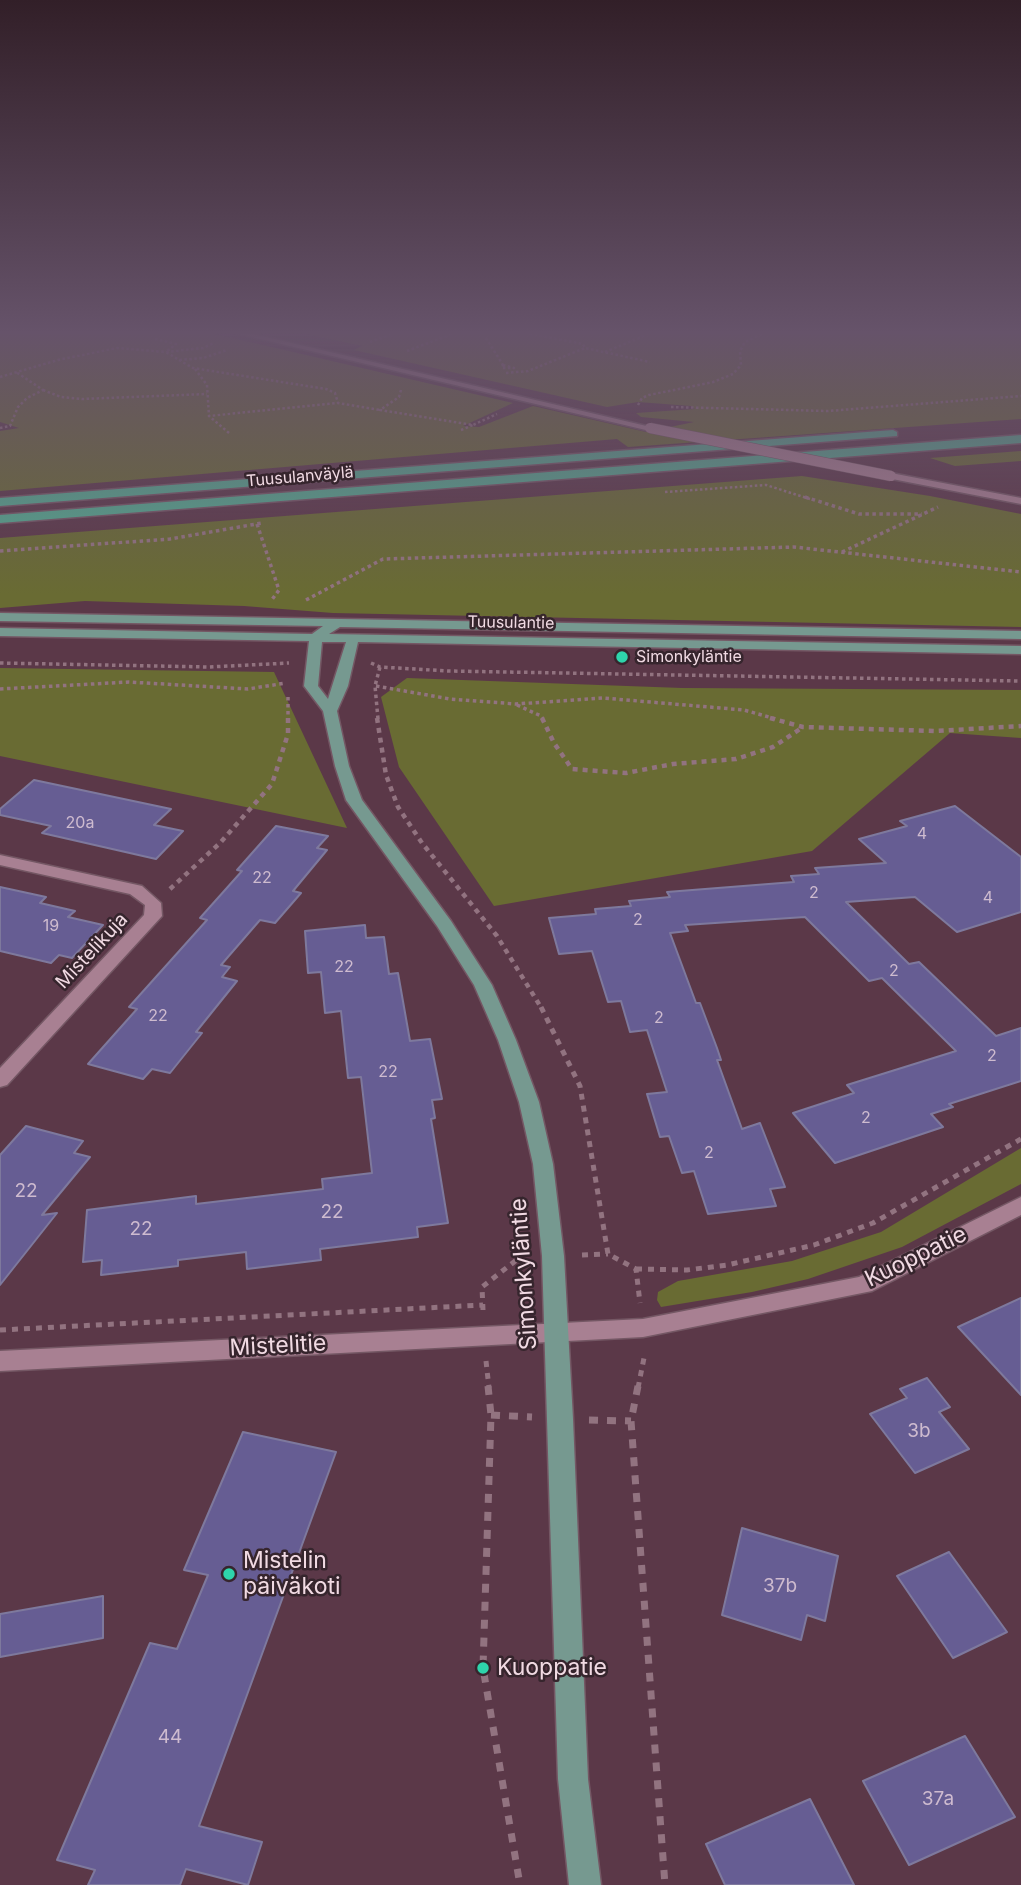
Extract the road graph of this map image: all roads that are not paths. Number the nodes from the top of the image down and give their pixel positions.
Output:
1 (605, 418) edge
2 (910, 433) dead end
3 (1021, 439) edge
4 (1021, 501) edge
5 (0, 502) edge
6 (0, 519) edge
7 (0, 617) edge
8 (339, 622) junction
9 (0, 632) edge
10 (1021, 635) edge
11 (316, 636) junction
12 (353, 638) junction
13 (1021, 650) edge
14 (330, 711) junction
15 (0, 860) edge
16 (0, 1080) edge
17 (1021, 1205) edge
18 (557, 1333) junction
19 (0, 1361) edge
20 (585, 1885) edge

1 - 4 street, bridge
2 - 5 highway, Tuusulanväylä
3 - 6 highway, Tuusulanväylä
7 - 8 main road, Tuusulantie
8 - 10 main road, Tuusulantie
8 - 11 main road
8 - 12 main road
9 - 11 main road, Tuusulantie
11 - 12 main road, Tuusulantie
11 - 14 main road, Simonkyläntie
12 - 13 main road, Tuusulantie
12 - 14 main road
14 - 18 main road, Simonkyläntie
15 - 16 street, Mistelikuja
17 - 18 street, Kuoppatie
18 - 19 street, Mistelitie
18 - 20 main road, Simonkyläntie

